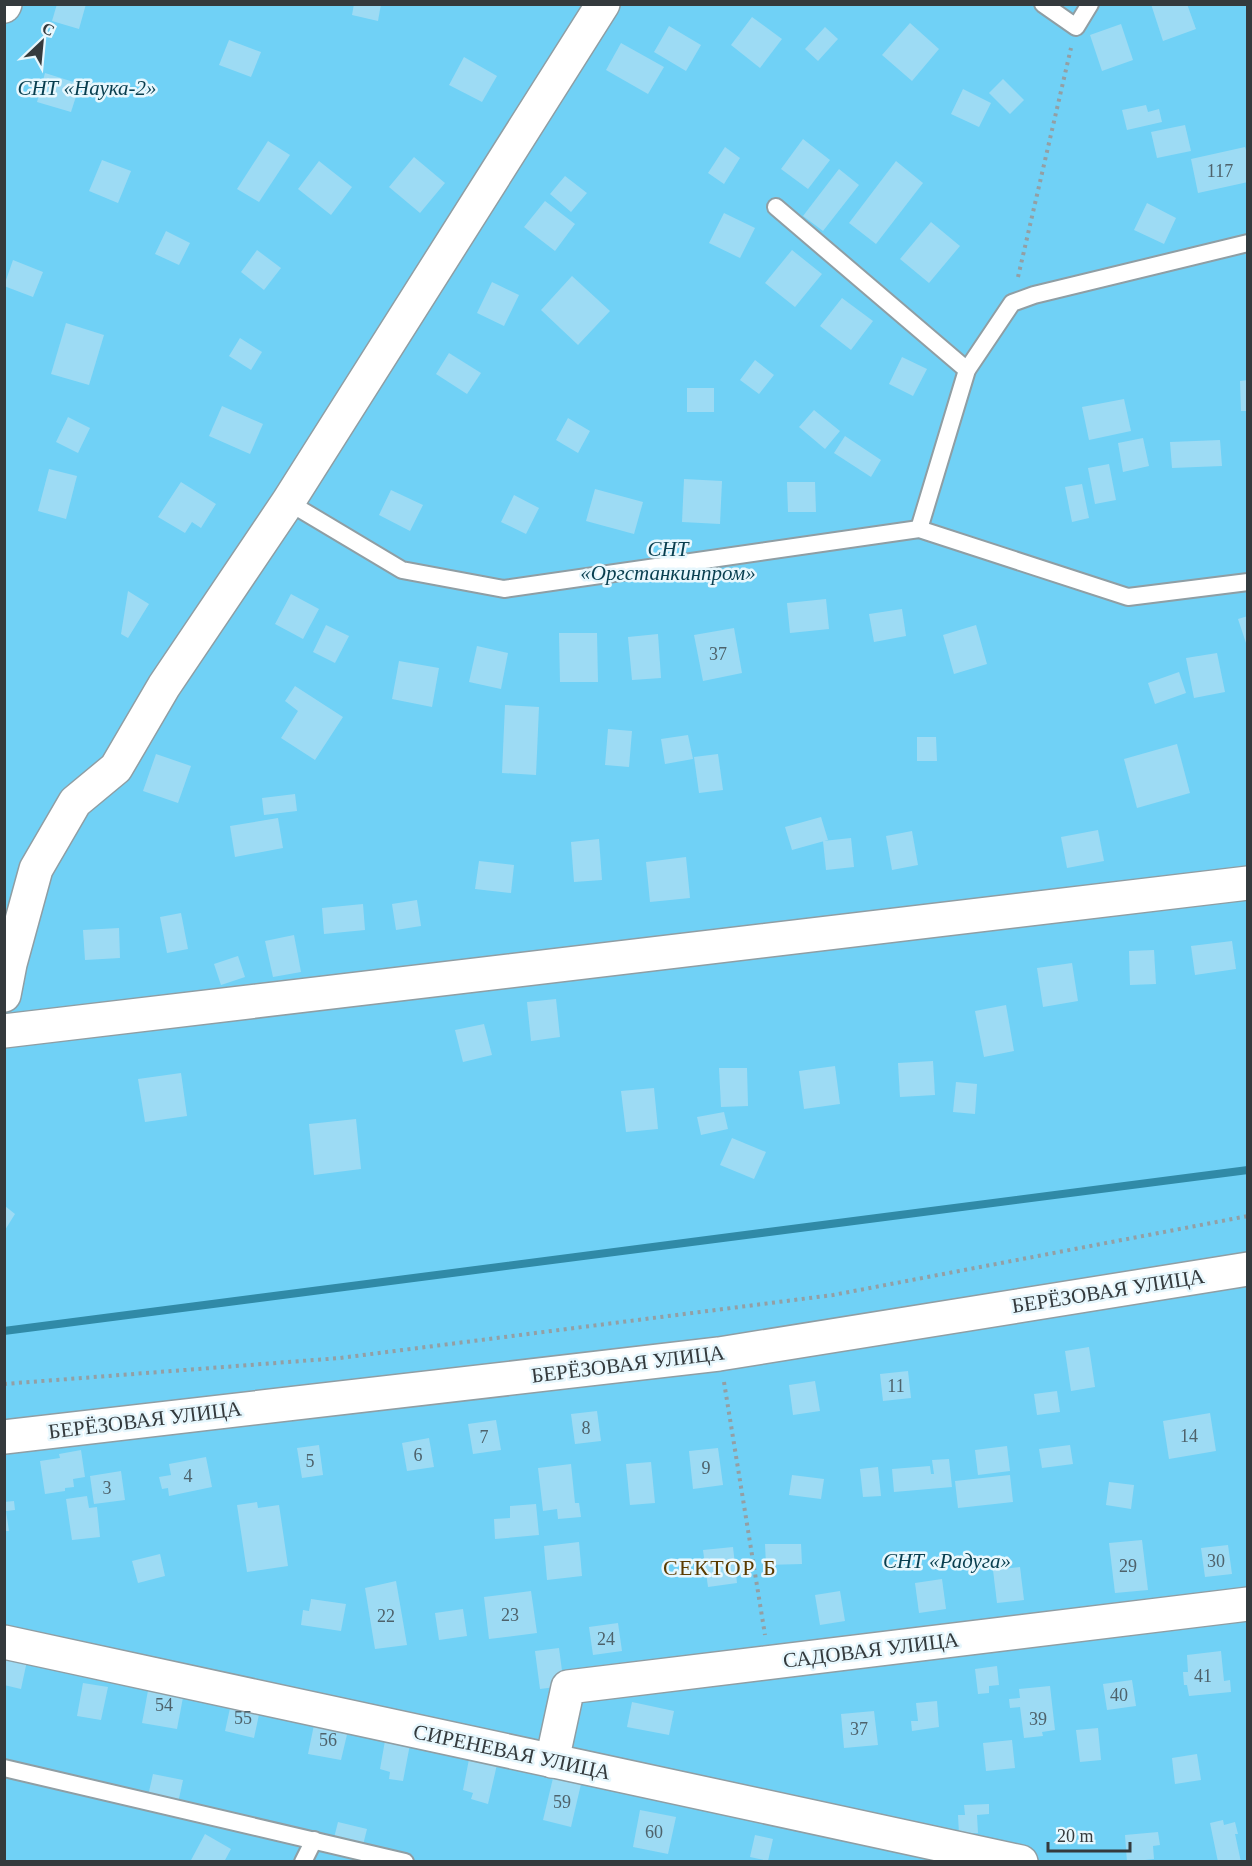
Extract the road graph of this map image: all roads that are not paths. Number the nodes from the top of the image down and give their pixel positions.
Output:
1 (603, 4) edge
2 (1043, 4) edge
3 (1090, 4) edge
4 (776, 207) dead end
5 (1248, 243) edge
6 (967, 370) junction
7 (288, 502) junction
8 (919, 529) junction
9 (1248, 582) edge
10 (1248, 883) edge
11 (4, 995) edge
12 (4, 1031) edge
13 (1248, 1269) edge
14 (4, 1437) edge
15 (1248, 1604) edge
16 (4, 1642) edge
17 (552, 1761) junction
18 (4, 1768) edge
19 (314, 1840) junction
20 (303, 1862) edge
21 (405, 1862) edge
22 (1021, 1862) edge

1 - 7 street
2 - 3 lane
4 - 6 lane
5 - 6 lane
6 - 8 lane
7 - 8 lane
7 - 11 street
8 - 9 lane
10 - 12 street
13 - 14 street, БЕРЁЗОВАЯ УЛИЦА
15 - 17 street, САДОВАЯ УЛИЦА
16 - 17 street, СИРЕНЕВАЯ УЛИЦА
17 - 22 street, СИРЕНЕВАЯ УЛИЦА
18 - 19 lane
19 - 20 lane
19 - 21 lane

